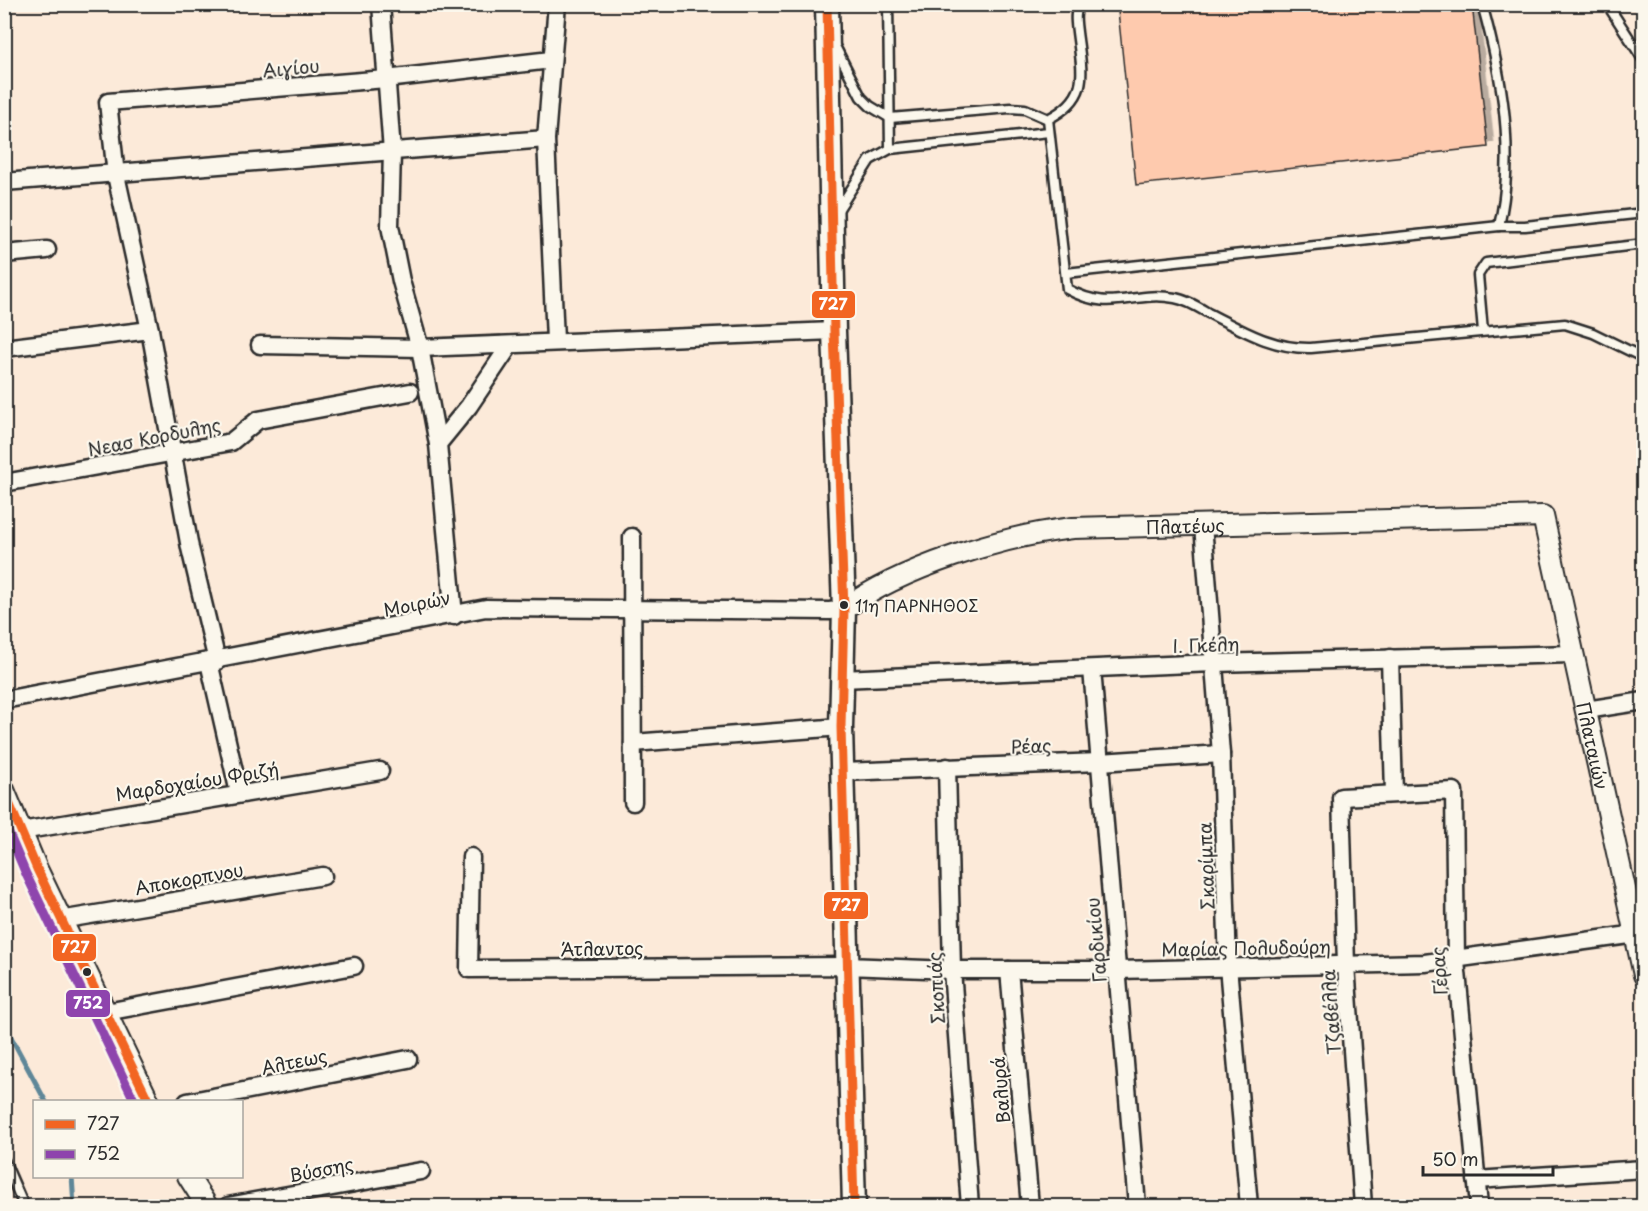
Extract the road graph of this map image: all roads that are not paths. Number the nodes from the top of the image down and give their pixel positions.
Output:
1 (381, 4) edge
2 (557, 4) edge
3 (827, 4) edge
4 (888, 4) edge
5 (1079, 4) edge
6 (1482, 4) edge
7 (1607, 4) edge
8 (828, 33) junction
9 (550, 60) junction
10 (1644, 61) edge
11 (386, 78) junction
12 (890, 118) junction
13 (1048, 118) junction
14 (1049, 132) junction
15 (546, 139) junction
16 (890, 149) junction
17 (392, 152) junction
18 (116, 175) junction
19 (4, 182) edge
20 (1644, 213) edge
21 (833, 218) junction
22 (1499, 226) junction
23 (1644, 244) edge
24 (47, 249) dead end
25 (4, 254) edge
26 (1065, 273) junction
27 (150, 330) junction
28 (834, 331) junction
29 (1483, 331) junction
30 (555, 340) junction
31 (260, 345) dead end
32 (510, 345) junction
33 (4, 348) edge
34 (420, 348) junction
35 (1644, 358) edge
36 (410, 392) dead end
37 (438, 444) junction
38 (174, 452) junction
39 (4, 483) edge
40 (1544, 516) joint
41 (1203, 525) junction
42 (632, 537) dead end
43 (843, 609) junction
44 (632, 610) junction
45 (454, 616) junction
46 (1573, 654) junction
47 (1390, 658) junction
48 (213, 662) junction
49 (1214, 663) junction
50 (1092, 669) junction
51 (841, 679) junction
52 (4, 700) edge
53 (1644, 701) edge
54 (1586, 710) junction
55 (842, 728) junction
56 (633, 743) junction
57 (1221, 754) junction
58 (1100, 762) junction
59 (947, 767) junction
60 (380, 771) dead end
61 (843, 772) junction
62 (4, 790) edge
63 (239, 793) junction
64 (1394, 793) junction
65 (633, 802) dead end
66 (21, 831) junction
67 (471, 857) dead end
68 (323, 876) dead end
69 (60, 920) junction
70 (1639, 933) edge
71 (1456, 961) junction
72 (1346, 965) junction
73 (354, 966) dead end
74 (846, 966) junction
75 (1228, 966) junction
76 (952, 970) junction
77 (1009, 970) junction
78 (1117, 970) junction
79 (1644, 975) edge
80 (106, 1012) junction
81 (408, 1059) dead end
82 (149, 1100) edge
83 (192, 1100) edge
84 (4, 1160) edge
85 (1644, 1169) edge
86 (421, 1171) dead end
87 (189, 1178) edge
88 (1476, 1180) junction
89 (24, 1206) edge
90 (207, 1206) edge
91 (228, 1206) edge
92 (854, 1206) edge
93 (970, 1206) edge
94 (1030, 1206) edge
95 (1137, 1206) edge
96 (1249, 1206) edge
97 (1364, 1206) edge
98 (1479, 1206) edge

1 - 11 street
2 - 9 street
3 - 8 main road
4 - 12 lane
5 - 13 lane
6 - 22 lane
7 - 10 lane
8 - 12 lane
8 - 21 main road
9 - 11 street, Αιγίου
9 - 15 street
11 - 17 street
11 - 18 street, Αιγίου
12 - 13 lane
12 - 16 lane
13 - 14 lane
14 - 16 lane
14 - 26 lane
15 - 17 street
15 - 30 street
16 - 21 lane
17 - 18 street
17 - 34 street
18 - 19 street
18 - 27 street
20 - 22 lane
21 - 28 main road
22 - 26 lane
23 - 29 lane
24 - 25 street
26 - 29 lane
27 - 33 street
27 - 38 street
28 - 30 street
28 - 43 main road
29 - 35 lane
30 - 32 street
31 - 34 street
32 - 34 street
32 - 37 street
34 - 37 street
36 - 38 street, Νεασ Κορδυλης
37 - 45 street
38 - 39 street, Νεασ Κορδυλης
38 - 48 street
40 - 41 street, Πλατέως
40 - 46 street, Πλαταιών
41 - 43 street, Πλατέως
41 - 49 street, Σκαρίμπα
42 - 44 street
43 - 44 street, Μοιρών
43 - 51 main road
44 - 45 street, Μοιρών
44 - 56 street
45 - 48 street, Μοιρών
46 - 47 street, Ι. Γκέλη
46 - 54 street, Πλαταιών
47 - 49 street, Ι. Γκέλη
47 - 64 street
48 - 52 street, Μοιρών
48 - 63 street
49 - 50 street, Ι. Γκέλη
49 - 57 street, Σκαρίμπα
50 - 51 street, Ι. Γκέλη
50 - 58 street, Γαρδικίου
51 - 55 main road
53 - 54 street
54 - 70 street, Πλαταιών
55 - 56 street
55 - 61 main road
56 - 65 street
57 - 58 street, Ρέας
57 - 75 street, Σκαρίμπα
58 - 59 street, Ρέας
58 - 78 street, Γαρδικίου
59 - 61 street, Ρέας
59 - 76 street, Σκοπιάς
60 - 63 street, Μαρδοχαίου Φριζή
61 - 74 main road
62 - 66 street
63 - 66 street, Μαρδοχαίου Φριζή
64 - 71 street, Γέρας
64 - 72 street, Τζαβέλλα
66 - 69 street
67 - 74 street, Άτλαντος
68 - 69 street, Αποκορπνου
69 - 80 street
70 - 71 street, Μαρίας Πολυδούρη
70 - 79 street, Πλαταιών
71 - 72 street, Μαρίας Πολυδούρη
71 - 88 street, Γέρας
72 - 75 street, Μαρίας Πολυδούρη
72 - 97 street, Τζαβέλλα
73 - 80 street
74 - 76 street, Μαρίας Πολυδούρη
74 - 92 main road
75 - 78 street, Μαρίας Πολυδούρη
75 - 96 street, Σκαρίμπα
76 - 77 street, Μαρίας Πολυδούρη
76 - 93 street, Σκοπιάς
77 - 78 street, Μαρίας Πολυδούρη
77 - 94 street, Βαλυρά
78 - 95 street, Γαρδικίου
80 - 82 street
81 - 83 street, Αλτεως
84 - 89 lane
85 - 88 street
86 - 91 street, Βύσσης
87 - 90 street
88 - 98 street, Γέρας

